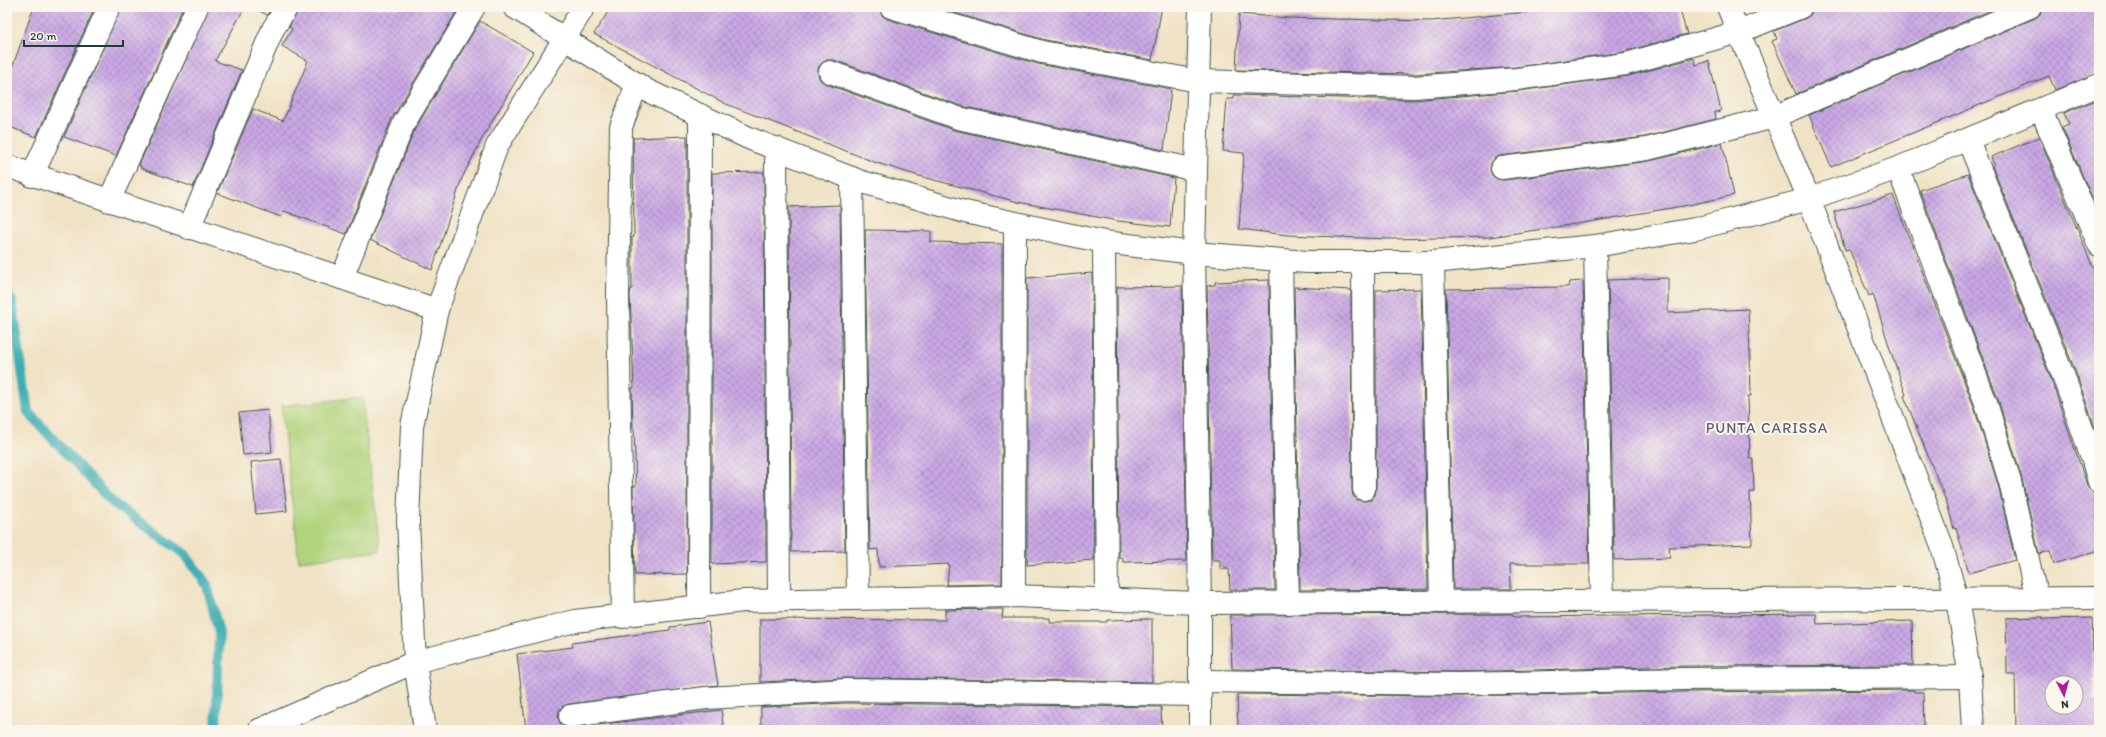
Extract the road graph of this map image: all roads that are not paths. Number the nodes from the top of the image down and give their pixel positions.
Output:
1 (109, 7) edge
2 (197, 7) edge
3 (287, 7) edge
4 (474, 7) edge
5 (514, 7) edge
6 (584, 7) edge
7 (891, 7) edge
8 (1200, 7) edge
9 (1728, 7) edge
10 (1801, 7) edge
11 (2030, 7) edge
12 (1739, 32) junction
13 (564, 39) junction
14 (830, 72) dead end
15 (1198, 80) junction
16 (637, 84) junction
17 (2099, 85) edge
18 (2041, 110) junction
19 (700, 115) junction
20 (1774, 117) junction
21 (1968, 140) junction
22 (776, 148) junction
23 (7, 166) edge
24 (1502, 168) dead end
25 (1898, 168) junction
26 (1196, 170) junction
27 (32, 176) junction
28 (852, 178) junction
29 (1809, 199) junction
30 (109, 201) junction
31 (1014, 223) junction
32 (189, 228) junction
33 (1104, 242) junction
34 (2099, 245) edge
35 (1595, 246) junction
36 (1194, 253) junction
37 (1281, 260) junction
38 (1363, 262) junction
39 (1434, 262) junction
40 (342, 278) junction
41 (437, 310) junction
42 (2099, 482) edge
43 (1364, 489) dead end
44 (1014, 596) junction
45 (858, 598) junction
46 (2037, 598) junction
47 (2099, 598) edge
48 (1107, 599) junction
49 (1957, 599) junction
50 (780, 600) junction
51 (1602, 601) junction
52 (1441, 602) junction
53 (1200, 603) junction
54 (1288, 603) junction
55 (699, 606) junction
56 (623, 617) junction
57 (415, 662) junction
58 (1970, 677) junction
59 (1201, 688) junction
60 (570, 716) dead end
61 (259, 730) edge
62 (425, 730) edge
63 (1200, 730) edge
64 (1974, 730) edge

1 - 27 street
2 - 30 street
3 - 32 street
4 - 40 street
5 - 13 street
6 - 13 street
7 - 15 street
8 - 15 street
9 - 12 street
10 - 12 street
11 - 20 street
12 - 15 street
12 - 20 street
13 - 16 street
13 - 41 street
14 - 26 street
15 - 26 street
16 - 19 street
16 - 56 street
17 - 18 street
18 - 21 street
18 - 34 street
19 - 22 street
19 - 55 street
20 - 24 street
20 - 29 street
21 - 25 street
21 - 42 street
22 - 28 street
22 - 50 street
23 - 27 street
25 - 29 street
25 - 46 street
26 - 36 street
27 - 30 street
28 - 31 street
28 - 45 street
29 - 35 street
29 - 49 street
30 - 32 street
31 - 33 street
31 - 44 street
32 - 40 street
33 - 36 street
33 - 48 street
35 - 39 street
35 - 51 street
36 - 37 street
36 - 53 street
37 - 38 street
37 - 54 street
38 - 39 street
38 - 43 street
39 - 52 street
40 - 41 street
41 - 57 street
44 - 45 street
44 - 48 street
45 - 50 street
46 - 47 street
46 - 49 street
48 - 53 street
49 - 51 street
49 - 58 street
50 - 55 street
51 - 52 street
52 - 54 street
53 - 54 street
53 - 59 street
55 - 56 street
56 - 57 street
57 - 61 street
57 - 62 street
58 - 59 street
58 - 64 street
59 - 60 street
59 - 63 street

